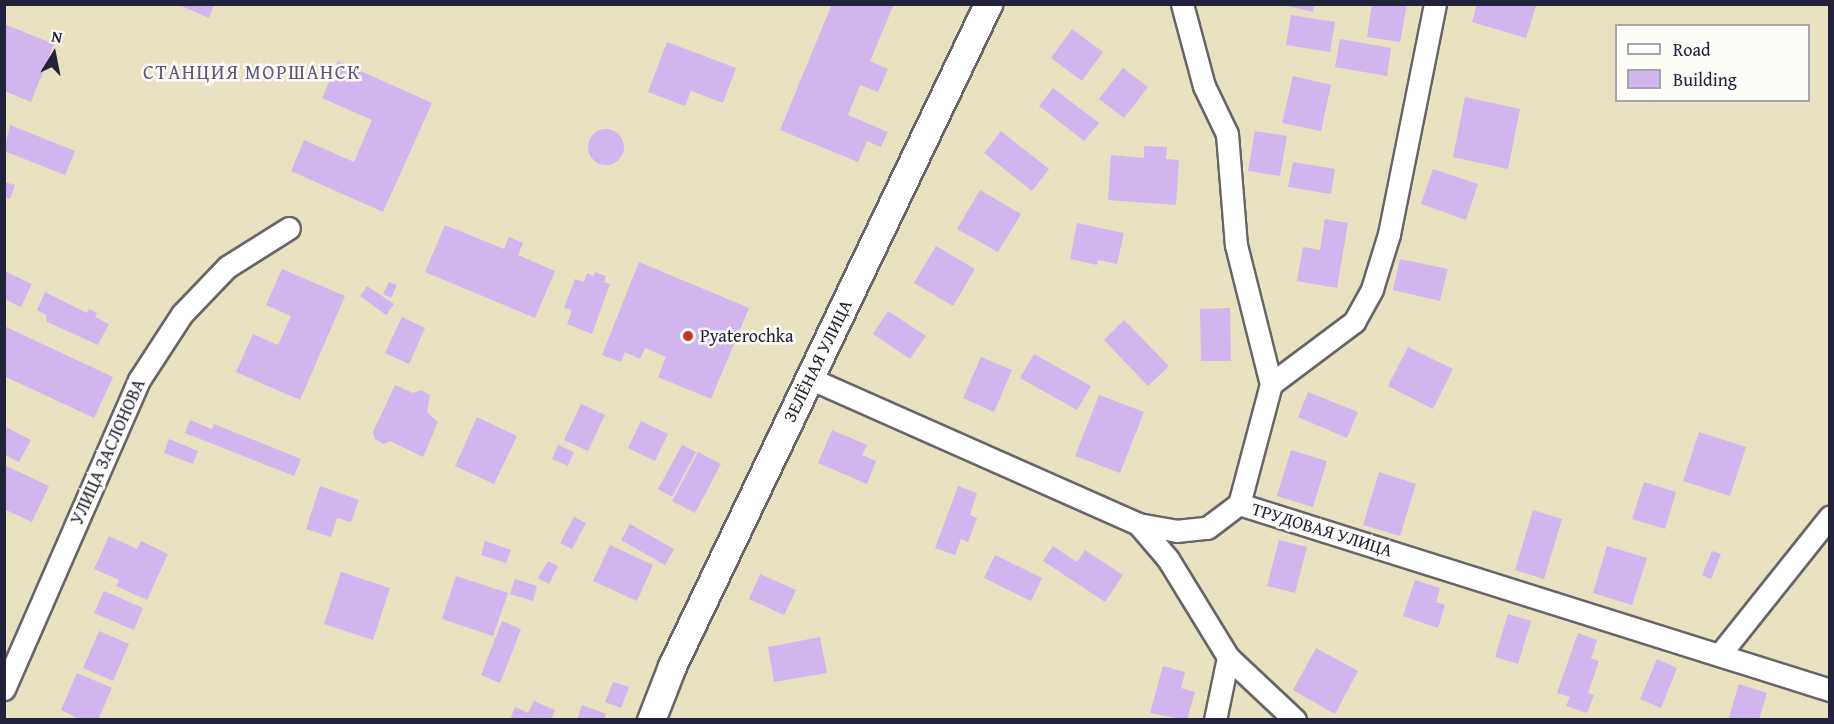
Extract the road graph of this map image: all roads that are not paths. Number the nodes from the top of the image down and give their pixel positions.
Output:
1 (988, 4) edge
2 (1182, 4) edge
3 (1435, 4) edge
4 (289, 228) dead end
5 (809, 378) junction
6 (1271, 384) junction
7 (1239, 504) junction
8 (1830, 516) edge
9 (1138, 524) junction
10 (1720, 654) junction
11 (1228, 657) junction
12 (4, 689) edge
13 (1830, 690) edge
14 (651, 720) edge
15 (1215, 720) edge
16 (1295, 720) edge

1 - 5 street, ЗЕЛЁНАЯ УЛИЦА
2 - 6 street, ТРУДОВАЯ УЛИЦА
3 - 6 street
4 - 12 street, УЛИЦА ЗАСЛОНОВА
5 - 9 street
5 - 14 street, ЗЕЛЁНАЯ УЛИЦА
6 - 7 street, ТРУДОВАЯ УЛИЦА
7 - 9 street
7 - 10 street, ТРУДОВАЯ УЛИЦА
8 - 10 street
9 - 11 street
10 - 13 street, ТРУДОВАЯ УЛИЦА
11 - 15 street
11 - 16 street

